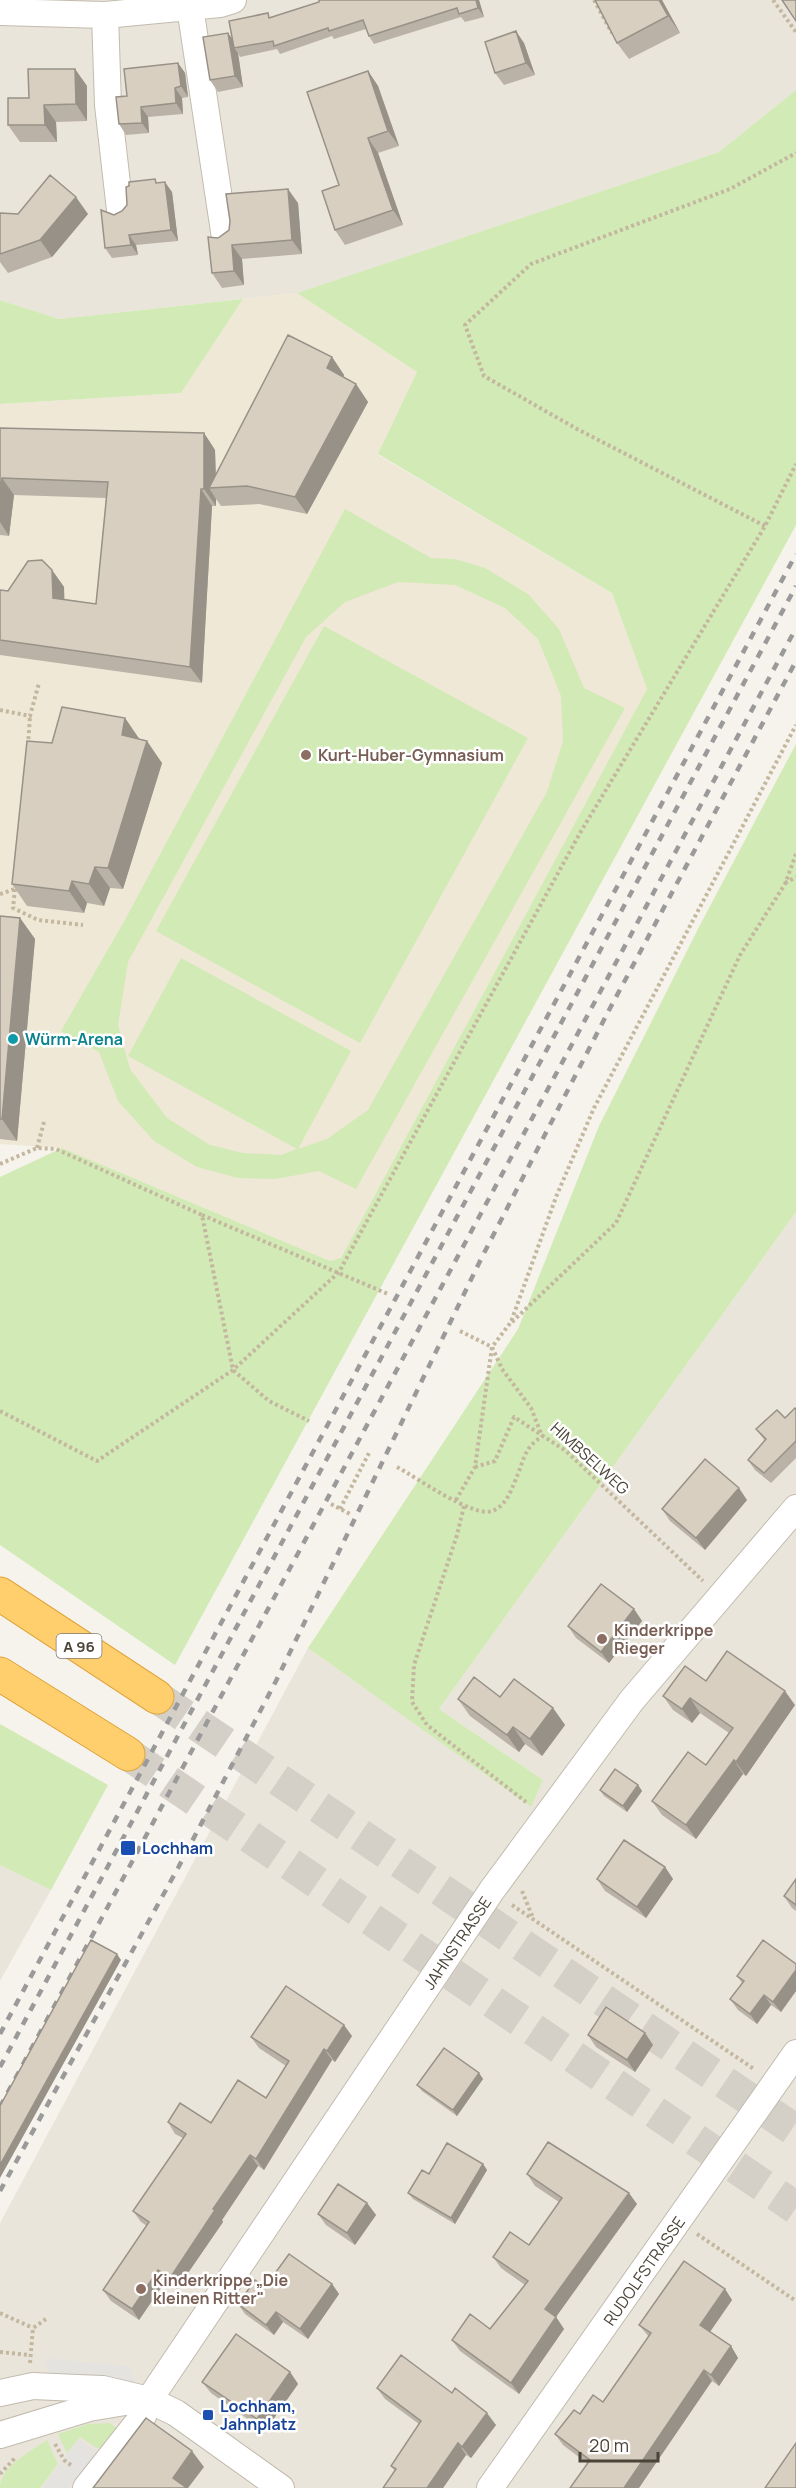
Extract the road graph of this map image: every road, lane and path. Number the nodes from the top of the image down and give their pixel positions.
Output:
1 (233, 0) edge
2 (594, 0) edge
3 (773, 0) edge
4 (40, 7) edge
5 (190, 7) junction
6 (0, 12) edge
7 (105, 15) junction
8 (796, 32) edge
9 (612, 33) edge
10 (796, 153) edge
11 (120, 210) edge
12 (225, 238) edge
13 (796, 464) edge
14 (765, 526) junction
15 (39, 683) dead end
16 (0, 710) edge
17 (30, 716) junction
18 (796, 725) edge
19 (27, 751) edge
20 (796, 854) edge
21 (16, 877) edge
22 (796, 877) edge
23 (785, 884) junction
24 (15, 889) junction
25 (0, 894) edge
26 (83, 925) dead end
27 (44, 1122) dead end
28 (37, 1148) junction
29 (0, 1164) edge
30 (202, 1215) junction
31 (339, 1272) junction
32 (388, 1294) dead end
33 (511, 1322) junction
34 (460, 1331) dead end
35 (492, 1347) junction
36 (233, 1370) junction
37 (0, 1411) edge
38 (309, 1420) dead end
39 (543, 1436) junction
40 (369, 1453) dead end
41 (397, 1467) dead end
42 (475, 1467) junction
43 (456, 1500) junction
44 (331, 1504) dead end
45 (464, 1506) junction
46 (796, 1508) edge
47 (340, 1509) junction
48 (350, 1514) dead end
49 (0, 1594) edge
50 (719, 1596) junction
51 (0, 1674) edge
52 (157, 1697) tunnel mouth
53 (128, 1754) tunnel mouth
54 (546, 1816) junction
55 (492, 1890) junction
56 (796, 2053) edge
57 (774, 2083) junction
58 (679, 2221) junction
59 (796, 2301) edge
60 (0, 2313) edge
61 (46, 2319) dead end
62 (33, 2328) junction
63 (0, 2352) edge
64 (29, 2355) junction
65 (33, 2386) junction
66 (0, 2393) edge
67 (149, 2400) junction
68 (0, 2435) edge
69 (86, 2488) edge
70 (281, 2488) edge
71 (490, 2488) edge

1 - 5 street
2 - 9 path
3 - 8 path
4 - 6 street
4 - 7 street
5 - 7 street
5 - 12 street
7 - 11 street
10 - 14 path
13 - 14 path
14 - 31 path
15 - 17 path
16 - 17 path
17 - 19 path
18 - 33 path
20 - 23 path
21 - 24 path
22 - 23 path
23 - 33 path
24 - 25 path
24 - 26 path
27 - 28 path
28 - 29 path
28 - 30 path
30 - 31 path
30 - 36 path
31 - 32 path
31 - 36 path
33 - 35 path
34 - 35 path
35 - 39 path, HIMBSELWEG
35 - 42 path
36 - 37 path
36 - 38 path
39 - 42 path
39 - 45 path
39 - 50 path, HIMBSELWEG
40 - 47 path
41 - 43 path
42 - 43 path
43 - 45 path
44 - 47 path
45 - 54 path
46 - 50 street, JAHNSTRASSE
47 - 48 path
49 - 52 highway, A 96
50 - 54 street, JAHNSTRASSE
51 - 53 highway
54 - 55 street, JAHNSTRASSE
55 - 57 path
55 - 67 street, JAHNSTRASSE
56 - 57 street, RUDOLFSTRASSE
57 - 58 street, RUDOLFSTRASSE
58 - 59 path
58 - 71 street, RUDOLFSTRASSE
60 - 62 path
61 - 62 path
62 - 64 path
63 - 64 path
64 - 65 path
65 - 66 street
65 - 67 street
67 - 68 street
67 - 69 street, JAHNSTRASSE
67 - 70 street

